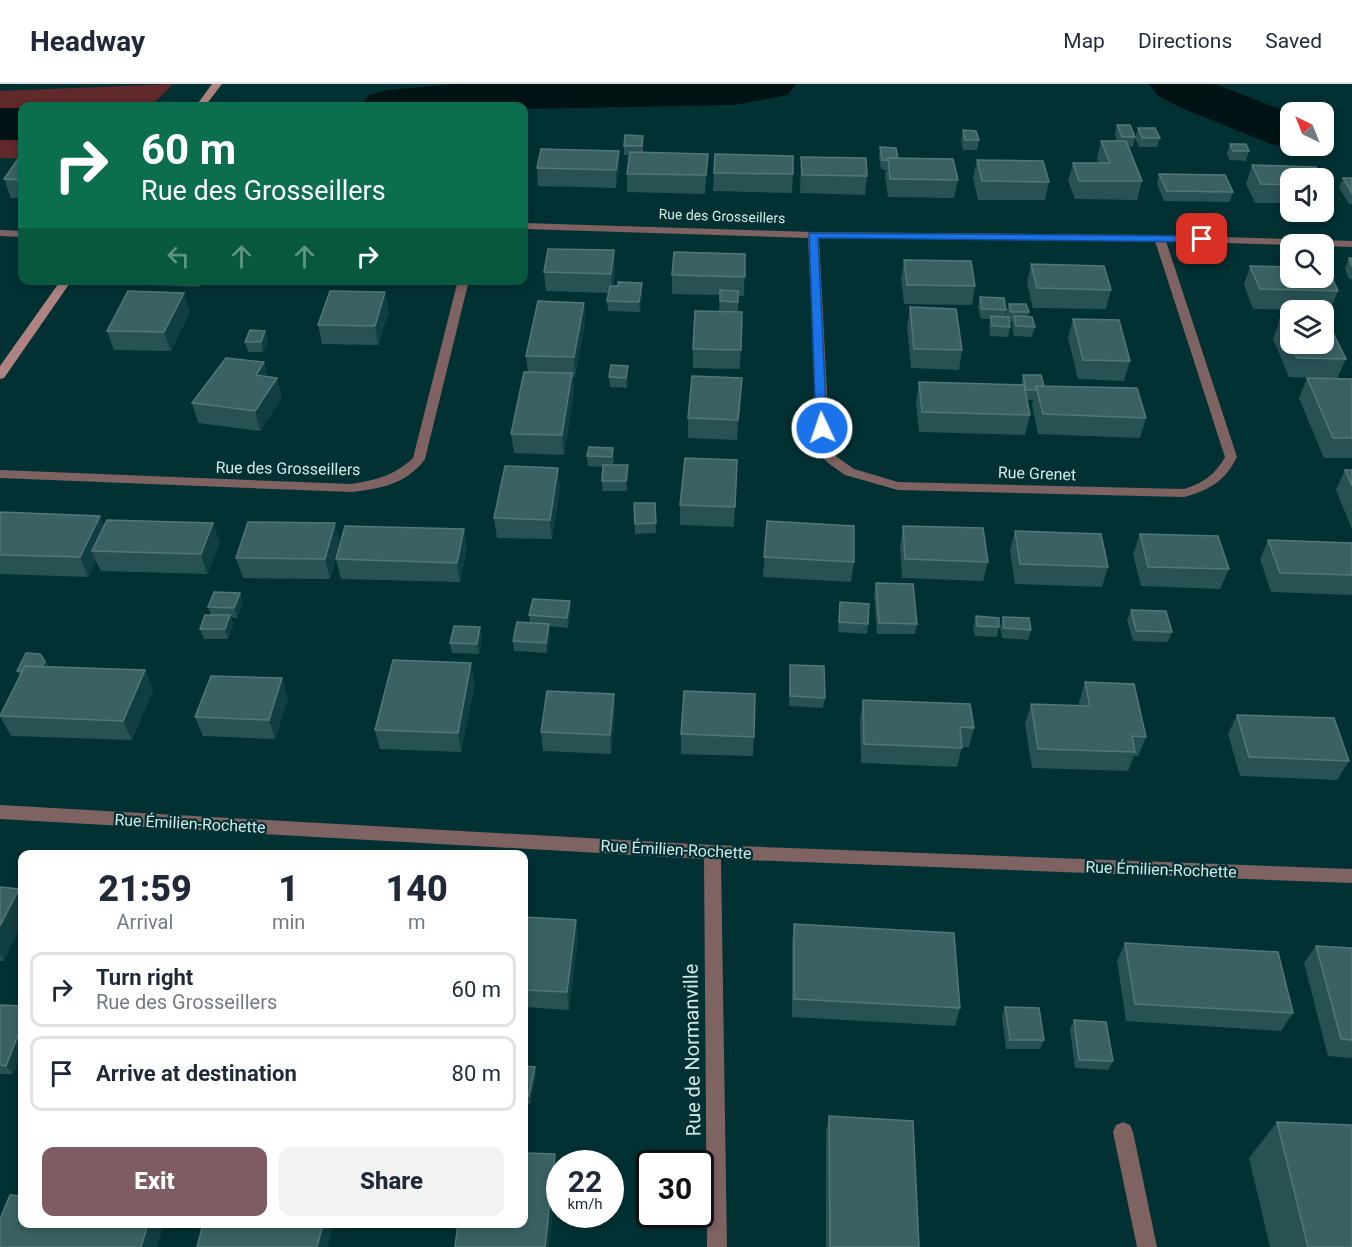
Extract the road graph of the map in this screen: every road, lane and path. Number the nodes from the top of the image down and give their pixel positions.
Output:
1 (217, 84) edge
2 (203, 102) edge
3 (528, 226) edge
4 (0, 233) edge
5 (18, 234) edge
6 (813, 235) junction
7 (1159, 238) junction
8 (1352, 244) edge
9 (64, 285) edge
10 (463, 285) edge
11 (0, 375) edge
12 (0, 474) edge
13 (0, 812) edge
14 (712, 852) junction
15 (1352, 876) edge
16 (1123, 1132) dead end
17 (717, 1247) edge
18 (1147, 1247) edge

1 - 2 street
3 - 6 street, Rue des Grosseillers
4 - 5 street
6 - 7 street, Rue des Grosseillers
6 - 7 street, Rue Grenet
7 - 8 street, Rue des Grosseillers
9 - 11 street
10 - 12 street, Rue des Grosseillers
13 - 14 street, Rue Émilien-Rochette
14 - 15 street, Rue Émilien-Rochette
14 - 17 street, Rue de Normanville
16 - 18 street

